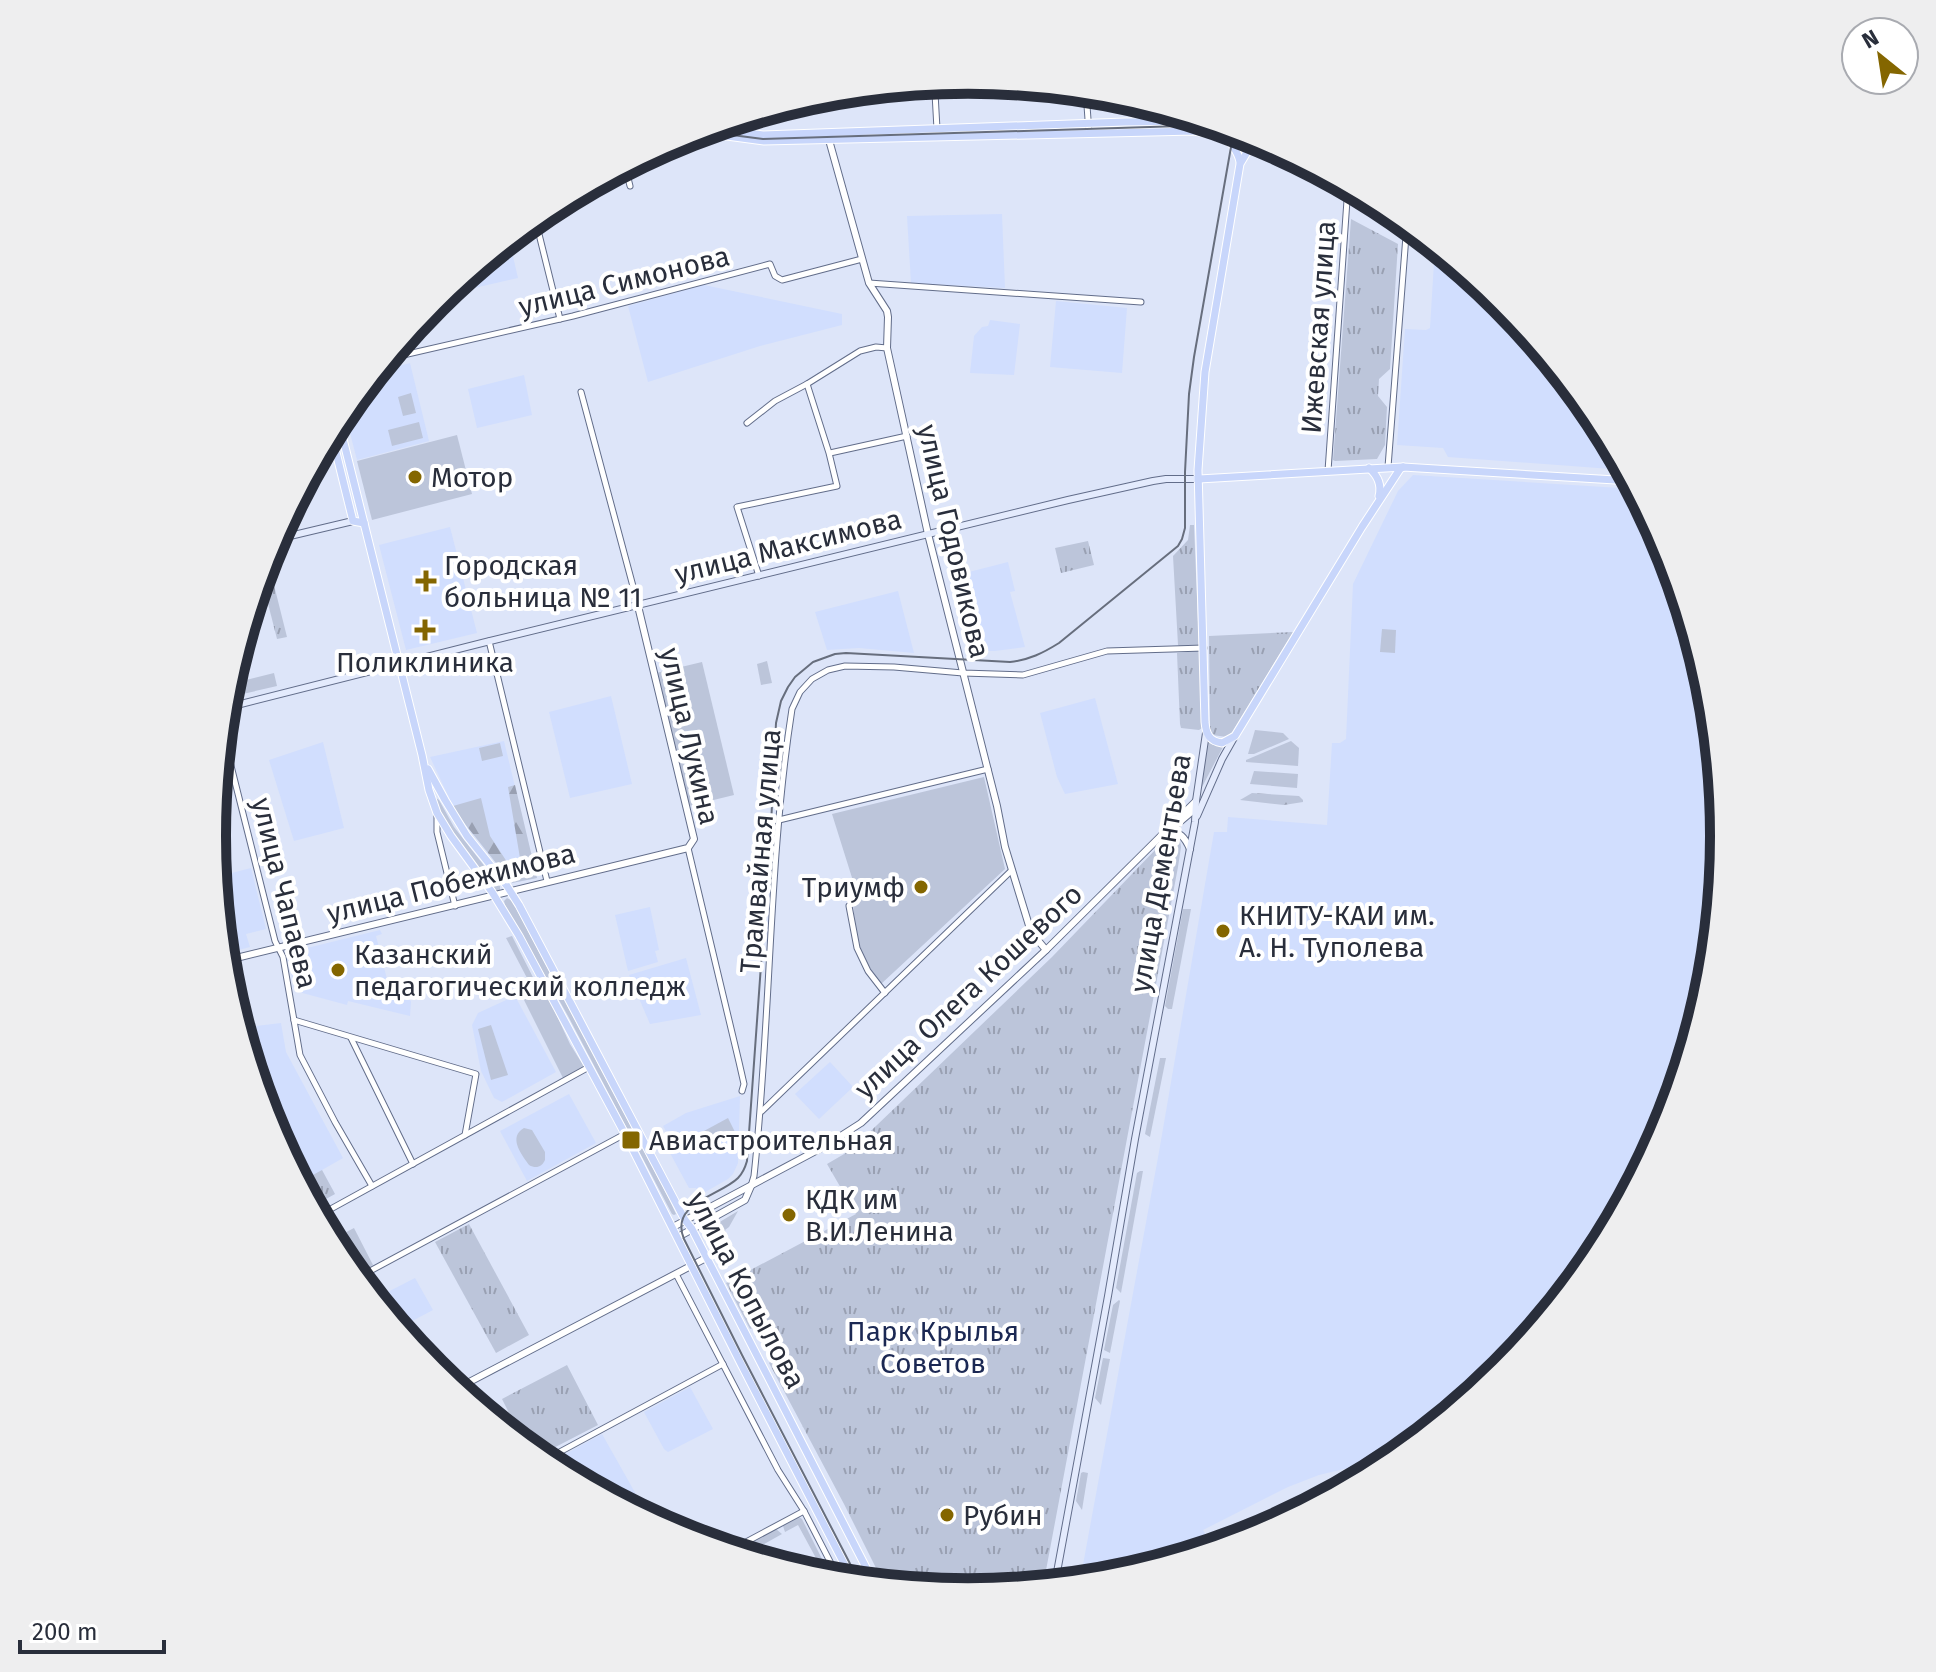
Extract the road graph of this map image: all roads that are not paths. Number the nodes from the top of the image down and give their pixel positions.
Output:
1 (935, 95) edge
2 (1087, 104) edge
3 (1170, 122) edge
4 (1088, 124) junction
5 (937, 130) junction
6 (735, 131) edge
7 (1089, 133) junction
8 (1208, 134) edge
9 (723, 135) edge
10 (1214, 136) edge
11 (829, 140) junction
12 (1231, 142) edge
13 (1232, 145) junction
14 (1249, 149) joint
15 (1240, 164) junction
16 (628, 177) edge
17 (630, 186) dead end
18 (1347, 198) edge
19 (538, 231) edge
20 (1406, 237) edge
21 (862, 259) junction
22 (869, 283) junction
23 (1141, 302) dead end
24 (560, 319) junction
25 (887, 348) junction
26 (403, 355) edge
27 (807, 384) junction
28 (581, 392) dead end
29 (747, 423) dead end
30 (907, 436) junction
31 (343, 437) edge
32 (335, 449) edge
33 (829, 453) junction
34 (1388, 467) junction
35 (1403, 467) junction
36 (1369, 468) junction
37 (1328, 471) junction
38 (1199, 479) junction
39 (1619, 480) edge
40 (1376, 506) junction
41 (353, 521) junction
42 (364, 523) junction
43 (928, 534) junction
44 (290, 536) edge
45 (759, 576) junction
46 (638, 606) junction
47 (489, 641) junction
48 (1205, 648) junction
49 (400, 664) junction
50 (963, 673) junction
51 (238, 705) edge
52 (1206, 733) junction
53 (1235, 736) junction
54 (422, 755) junction
55 (230, 761) edge
56 (988, 769) junction
57 (1197, 805) junction
58 (437, 813) junction
59 (779, 820) junction
60 (1176, 822) junction
61 (1194, 824) junction
62 (1167, 833) junction
63 (1157, 840) junction
64 (688, 848) junction
65 (1190, 849) junction
66 (1012, 870) junction
67 (547, 881) junction
68 (511, 892) junction
69 (494, 896) junction
70 (455, 906) junction
71 (849, 906) dead end
72 (278, 947) junction
73 (1046, 950) junction
74 (236, 958) edge
75 (885, 993) junction
76 (294, 1020) junction
77 (351, 1037) junction
78 (589, 1067) junction
79 (742, 1091) dead end
80 (761, 1112) junction
81 (625, 1134) junction
82 (465, 1135) junction
83 (413, 1164) junction
84 (372, 1186) junction
85 (751, 1186) junction
86 (327, 1211) edge
87 (685, 1221) junction
88 (673, 1227) junction
89 (692, 1229) junction
90 (678, 1237) junction
91 (706, 1258) junction
92 (691, 1266) junction
93 (368, 1272) edge
94 (676, 1274) junction
95 (757, 1356) junction
96 (723, 1364) junction
97 (741, 1364) junction
98 (467, 1383) edge
99 (557, 1454) edge
100 (804, 1511) junction
101 (744, 1543) edge
102 (832, 1566) edge
103 (846, 1568) edge
104 (868, 1572) edge
105 (1057, 1573) edge

1 - 5 street
2 - 4 street
3 - 4 main road
4 - 5 main road
4 - 7 street
5 - 6 main road
7 - 8 main road
7 - 11 main road
9 - 11 main road
10 - 13 main road
11 - 21 street, улица Годовикова
12 - 13 main road, улица Дементьева
13 - 14 main road
13 - 15 main road, улица Дементьева
14 - 15 main road, улица Дементьева
15 - 38 main road, улица Дементьева
16 - 17 street
18 - 37 street, Ижевская улица
19 - 24 street
20 - 34 street
21 - 22 street, улица Годовикова
21 - 24 street, улица Симонова
22 - 23 street
22 - 25 street, улица Годовикова
24 - 26 street, улица Симонова
25 - 27 street
25 - 30 street, улица Годовикова
27 - 29 street
27 - 33 street
28 - 46 street, улица Лукина
30 - 33 street
30 - 43 street, улица Годовикова
31 - 42 main road
32 - 41 main road
33 - 45 street
34 - 35 main road, улица Максимова
34 - 36 main road, улица Максимова
35 - 39 main road, улица Максимова
35 - 40 main road
36 - 37 main road, улица Максимова
36 - 40 main road
37 - 38 main road, улица Максимова
38 - 43 main road, улица Максимова
38 - 48 main road, улица Дементьева
40 - 53 main road
41 - 42 main road
41 - 44 main road
42 - 49 main road
43 - 45 main road, улица Максимова
43 - 50 street, улица Годовикова
45 - 46 main road, улица Максимова
46 - 47 main road, улица Максимова
46 - 64 street, улица Лукина
47 - 49 main road, улица Максимова
47 - 67 street
48 - 50 street, Трамвайная улица
48 - 52 main road, улица Дементьева
49 - 51 main road, улица Максимова
49 - 54 main road
50 - 56 street, улица Годовикова
50 - 59 street, Трамвайная улица
52 - 53 main road
52 - 57 main road, улица Дементьева
53 - 57 main road
54 - 58 main road, улица Копылова
54 - 68 main road, улица Копылова
55 - 72 street, улица Чапаева
56 - 59 street
56 - 66 street, улица Годовикова
57 - 60 street, улица Олега Кошевого
57 - 61 main road, улица Дементьева
58 - 69 main road, улица Копылова
58 - 70 street
59 - 80 street, Трамвайная улица
60 - 61 street
60 - 62 street, улица Олега Кошевого
60 - 63 street, улица Олега Кошевого
61 - 65 main road, улица Дементьева
62 - 63 street, улица Олега Кошевого
62 - 65 street
63 - 73 street, улица Олега Кошевого
64 - 67 street, улица Побежимова
64 - 79 street, улица Лукина
65 - 105 main road, улица Дементьева
66 - 73 street, улица Годовикова
66 - 75 street, улица Олега Кошевого
67 - 68 street, улица Побежимова
68 - 69 street, улица Побежимова
68 - 87 main road, улица Копылова
69 - 70 street, улица Побежимова
69 - 78 main road, улица Копылова
70 - 72 street, улица Побежимова
71 - 75 street
72 - 74 street, улица Побежимова
72 - 76 street, улица Чапаева
73 - 85 street, улица Олега Кошевого
75 - 80 street, улица Олега Кошевого
76 - 77 street
76 - 84 street, улица Чапаева
77 - 82 street
77 - 83 street
78 - 81 main road, улица Копылова
78 - 82 street
80 - 85 street, Трамвайная улица
81 - 88 main road, улица Копылова
81 - 93 street
82 - 83 street
83 - 84 street
84 - 86 street
85 - 87 street, улица Олега Кошевого
85 - 89 street
87 - 88 street, улица Олега Кошевого
87 - 89 main road, улица Копылова
88 - 90 main road, улица Копылова
89 - 90 street
89 - 91 main road, улица Копылова
90 - 92 main road, улица Копылова
91 - 92 street
91 - 95 main road, улица Копылова
92 - 94 street
92 - 97 main road, улица Копылова
94 - 96 street, улица Копылова
94 - 98 street
95 - 97 main road
95 - 104 main road, улица Копылова
96 - 99 street
96 - 100 street, улица Копылова
97 - 103 main road, улица Копылова
100 - 101 street
100 - 102 street, улица Копылова

